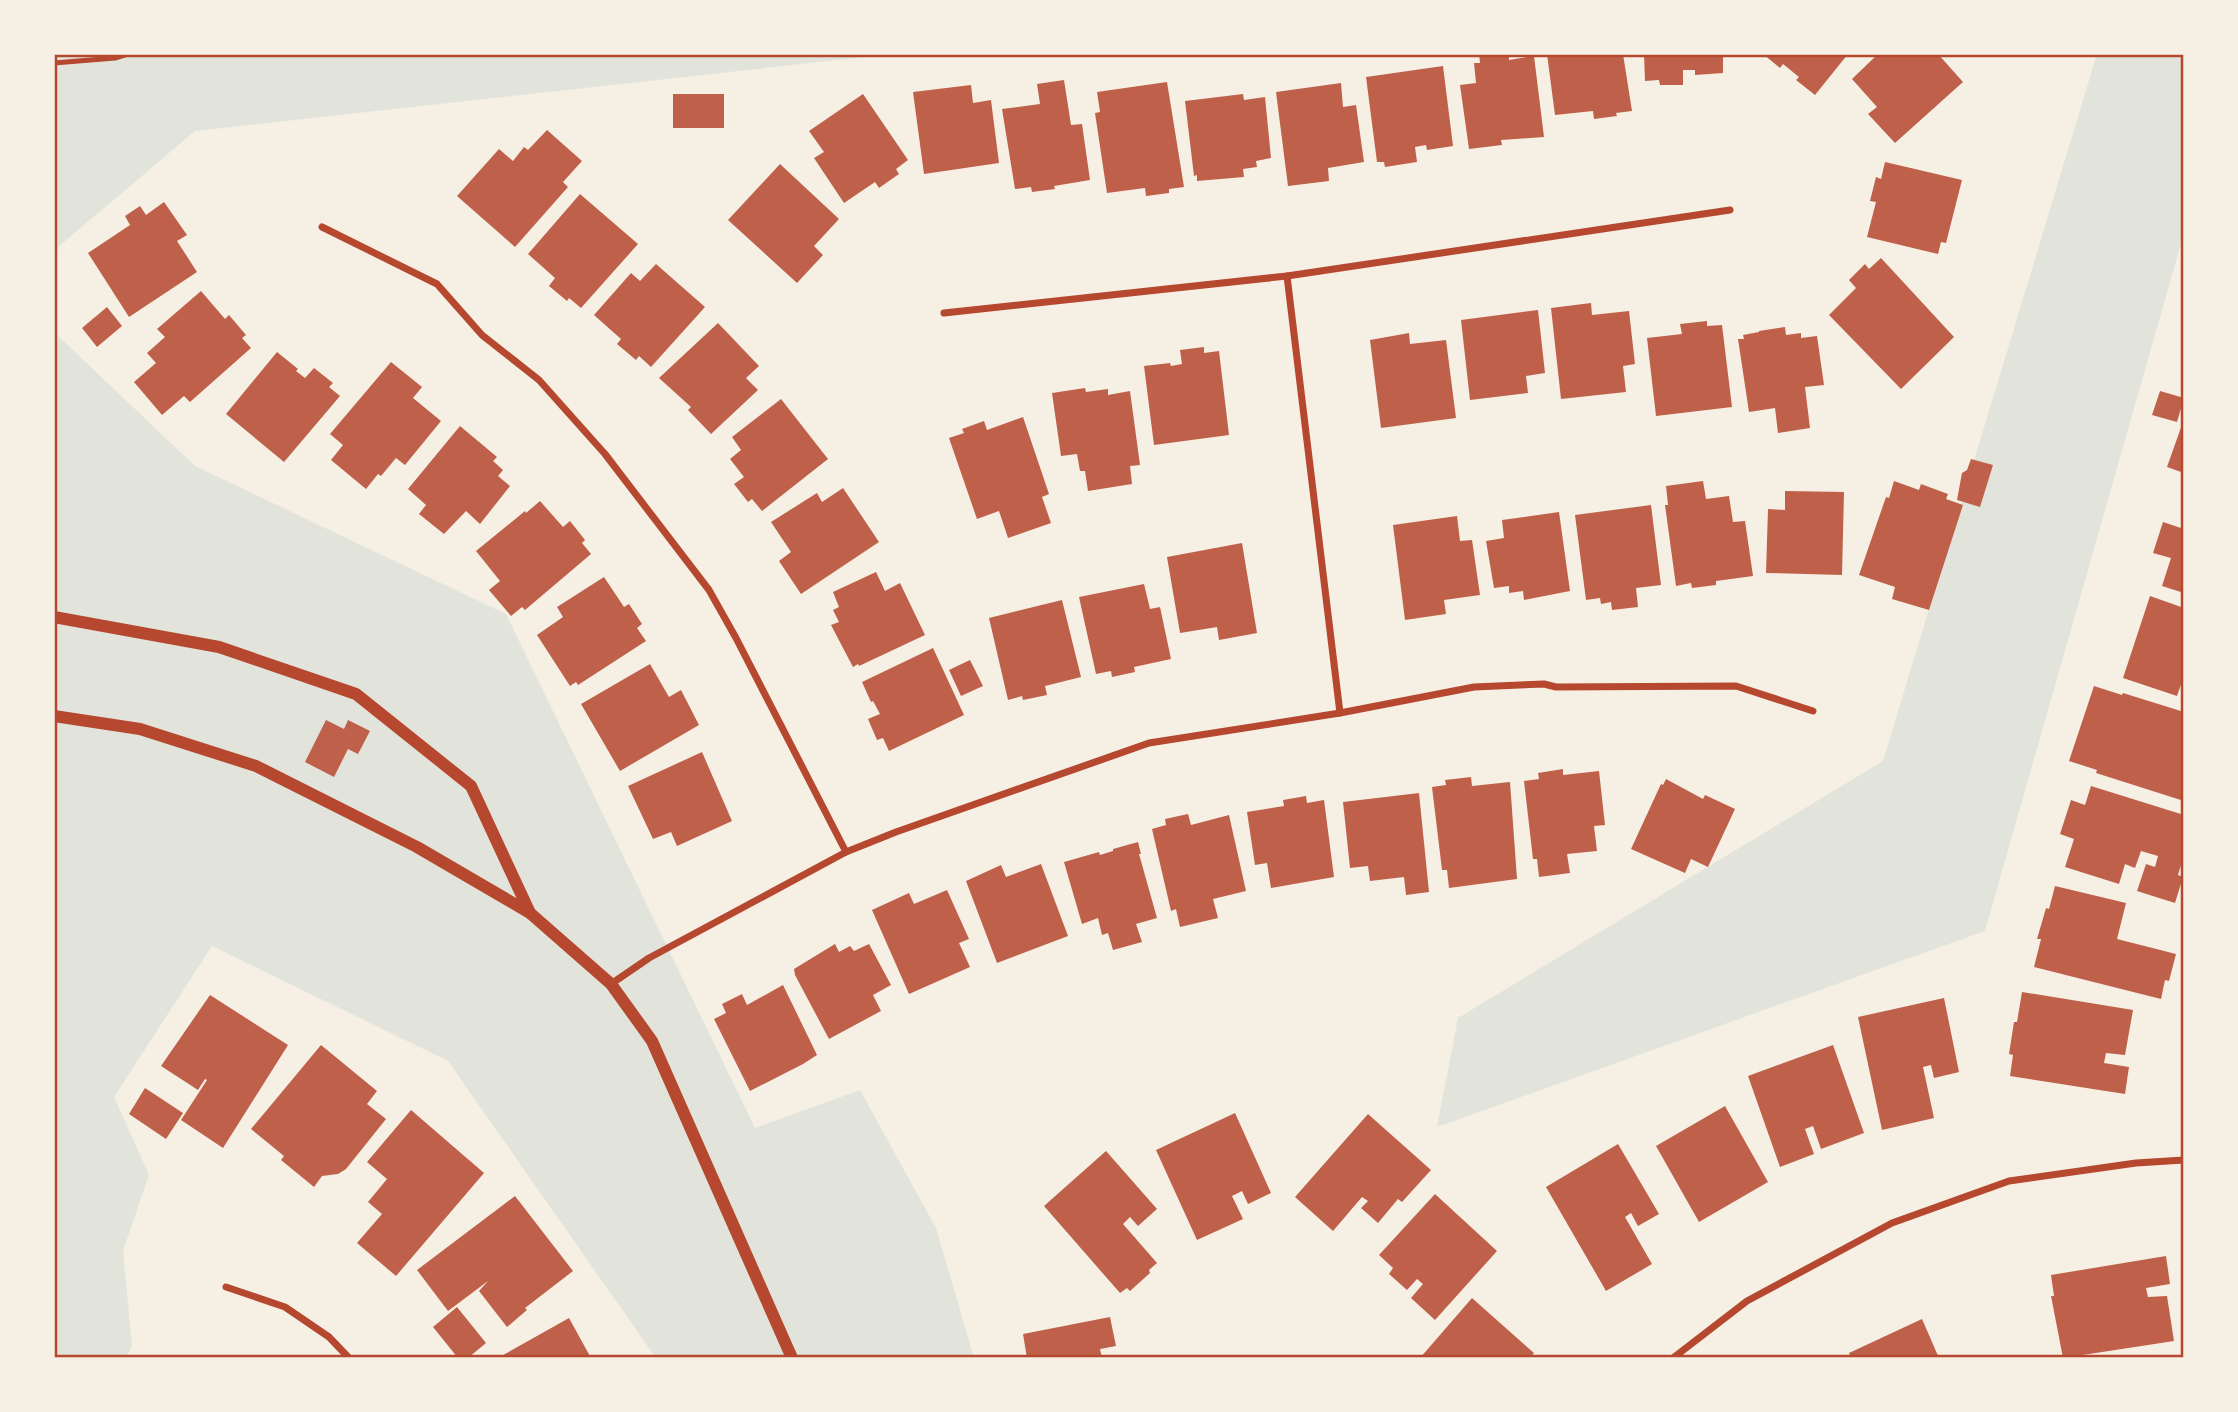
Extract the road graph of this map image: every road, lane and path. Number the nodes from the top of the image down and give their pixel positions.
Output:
1 (128, 54) edge
2 (54, 63) edge
3 (1730, 210) dead end
4 (322, 227) dead end
5 (1287, 276) junction
6 (944, 313) dead end
7 (54, 617) edge
8 (1813, 711) dead end
9 (1340, 713) junction
10 (54, 716) edge
11 (846, 852) junction
12 (530, 914) junction
13 (611, 984) junction
14 (2184, 1160) edge
15 (226, 1287) dead end
16 (349, 1358) edge
17 (792, 1358) edge
18 (1673, 1358) edge

1 - 2 lane
3 - 5 street
4 - 11 street
5 - 6 street
5 - 9 street
7 - 12 street
8 - 9 street
9 - 11 street
10 - 12 street
11 - 13 street
12 - 13 street
13 - 17 street
14 - 18 street
15 - 16 street

